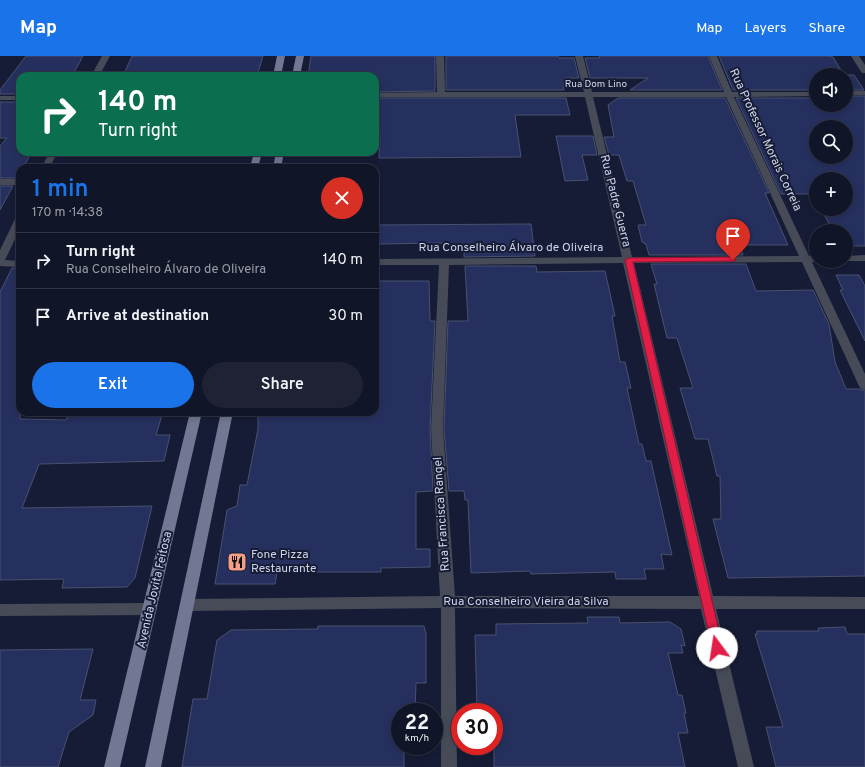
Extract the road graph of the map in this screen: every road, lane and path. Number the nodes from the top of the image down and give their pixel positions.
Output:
1 (106, 56) edge
2 (281, 56) edge
3 (300, 56) edge
4 (440, 56) edge
5 (579, 56) edge
6 (713, 56) edge
7 (855, 56) edge
8 (865, 71) edge
9 (97, 72) edge
10 (278, 72) edge
11 (297, 72) edge
12 (853, 93) edge
13 (865, 93) edge
14 (809, 94) edge
15 (441, 95) junction
16 (589, 95) junction
17 (729, 95) junction
18 (379, 96) edge
19 (0, 98) edge
20 (16, 98) edge
21 (0, 182) edge
22 (16, 182) edge
23 (16, 227) edge
24 (809, 255) edge
25 (865, 258) edge
26 (809, 259) edge
27 (853, 259) edge
28 (0, 260) edge
29 (629, 260) junction
30 (444, 261) junction
31 (379, 262) edge
32 (0, 264) edge
33 (16, 264) edge
34 (815, 268) edge
35 (865, 386) edge
36 (195, 416) edge
37 (226, 416) edge
38 (448, 602) junction
39 (706, 603) junction
40 (865, 603) edge
41 (187, 605) junction
42 (150, 609) junction
43 (0, 610) edge
44 (112, 767) edge
45 (153, 767) edge
46 (449, 767) edge
47 (746, 767) edge

1 - 9 street
2 - 10 main road
3 - 11 main road
4 - 15 street
5 - 16 street, Rua Padre Guerra
6 - 17 street, Rua Professor Morais Correia
7 - 8 street
12 - 13 street
14 - 17 street, Rua Dom Lino
15 - 16 street, Rua Dom Lino
15 - 18 street, Rua Dom Lino
16 - 17 street, Rua Dom Lino
16 - 29 street, Rua Padre Guerra
17 - 24 street, Rua Professor Morais Correia
19 - 20 street
21 - 22 street
23 - 28 street
25 - 27 street
26 - 29 street, Rua Conselheiro Álvaro de Oliveira
29 - 30 street, Rua Conselheiro Álvaro de Oliveira
29 - 39 street, Rua Padre Guerra
30 - 31 street, Rua Conselheiro Álvaro de Oliveira
30 - 38 street, Rua Francisca Rangel
32 - 33 street
34 - 35 street, Rua Professor Morais Correia
36 - 42 main road, Avenida Jovita Feitosa
37 - 41 main road
38 - 39 street, Rua Conselheiro Vieira da Silva
38 - 41 street, Rua Conselheiro Vieira da Silva
38 - 46 street, Rua Francisca Rangel
39 - 40 street, Rua Conselheiro Vieira da Silva
39 - 47 street, Rua Padre Guerra
41 - 45 main road
42 - 43 street
42 - 44 main road, Avenida Jovita Feitosa

